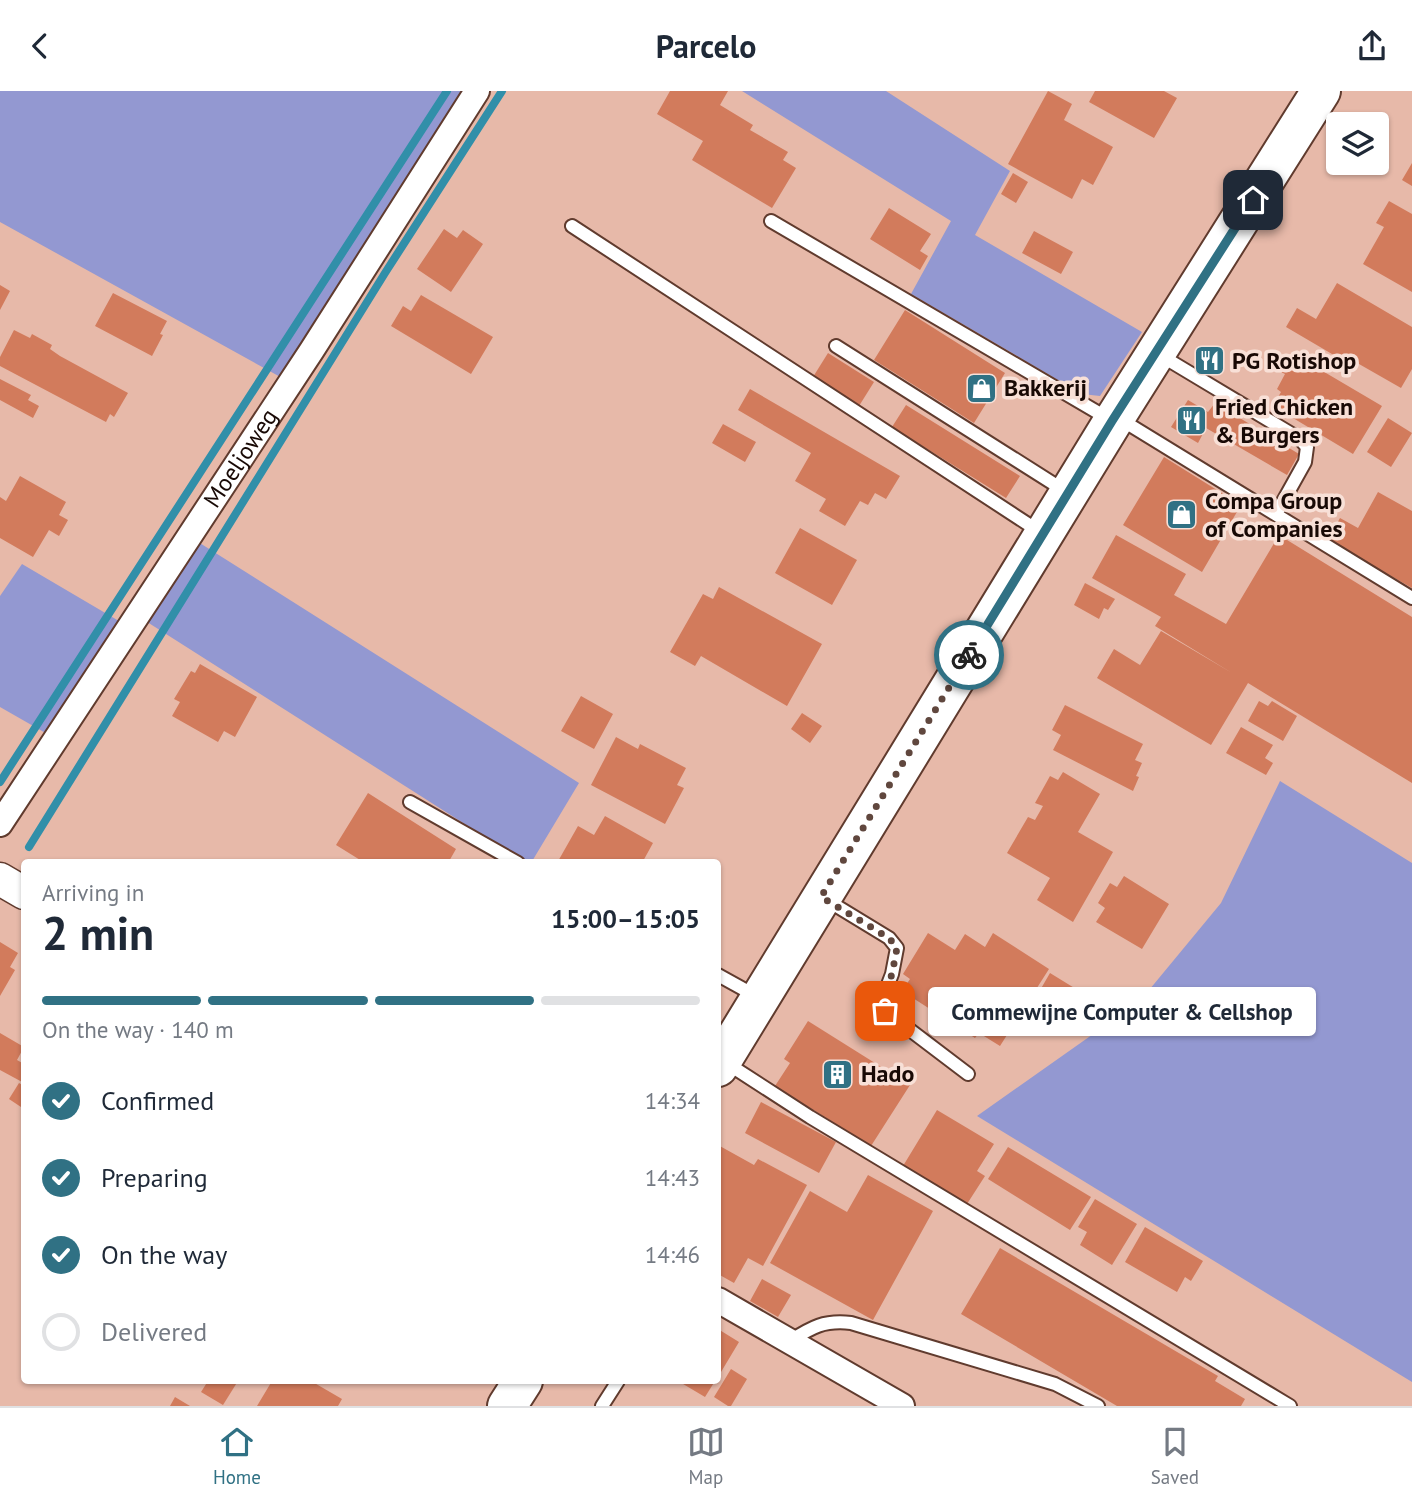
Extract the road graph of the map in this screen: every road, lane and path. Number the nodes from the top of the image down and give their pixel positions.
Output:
1 (477, 91) edge
2 (1321, 91) edge
3 (771, 221) dead end
4 (572, 226) dead end
5 (836, 347) dead end
6 (1157, 353) junction
7 (1115, 419) junction
8 (1068, 493) junction
9 (1276, 514) junction
10 (1043, 534) junction
11 (1412, 598) edge
12 (410, 802) dead end
13 (0, 824) edge
14 (511, 859) edge
15 (0, 879) edge
16 (21, 892) edge
17 (821, 897) junction
18 (721, 977) edge
19 (760, 998) junction
20 (721, 1061) edge
21 (721, 1064) edge
22 (968, 1074) dead end
23 (721, 1302) edge
24 (790, 1341) junction
25 (616, 1384) edge
26 (602, 1406) edge
27 (902, 1406) edge
28 (1098, 1406) edge
29 (1290, 1406) edge

1 - 13 street, Moeljoweg
2 - 6 main road
3 - 7 lane
4 - 10 lane
5 - 8 lane
6 - 7 main road
6 - 9 lane
7 - 8 main road
7 - 9 lane
8 - 10 main road
9 - 11 lane
10 - 17 main road
12 - 14 lane
15 - 16 street
17 - 19 main road
17 - 22 lane
18 - 19 lane
19 - 20 main road
21 - 29 lane
23 - 24 street
24 - 27 street
24 - 28 lane
25 - 26 lane

